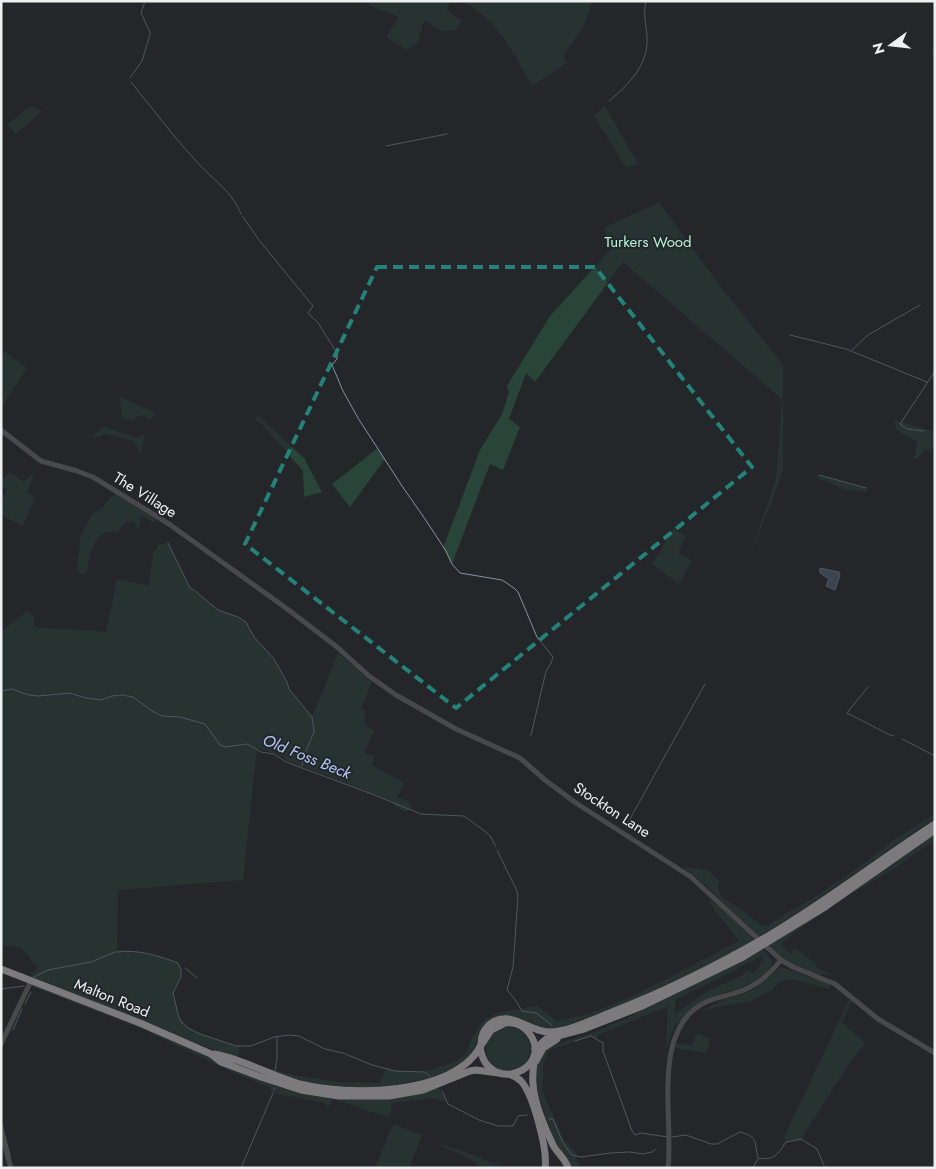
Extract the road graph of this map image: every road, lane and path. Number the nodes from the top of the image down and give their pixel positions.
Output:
1 (1, 430) edge
2 (269, 595) joint
3 (935, 824) edge
4 (935, 830) edge
5 (781, 960) junction
6 (1, 969) edge
7 (31, 981) junction
8 (564, 1036) junction
9 (1, 1044) edge
10 (480, 1045) junction
11 (534, 1051) junction
12 (935, 1053) edge
13 (534, 1065) junction
14 (495, 1072) junction
15 (511, 1074) junction
16 (339, 1093) junction
17 (531, 1102) junction
18 (1, 1132) edge
19 (562, 1158) junction
20 (546, 1166) edge
21 (11, 1168) edge
22 (568, 1168) edge
23 (668, 1168) edge

1 - 2 street, The Village
2 - 5 street, Stockton Lane
3 - 10 highway
4 - 8 highway
5 - 12 street, Stockton Lane
5 - 23 street
6 - 7 highway, Malton Road
7 - 9 street
7 - 16 highway, Malton Road
8 - 11 highway
8 - 13 highway
10 - 11 highway
10 - 14 highway
10 - 16 highway
11 - 13 highway
11 - 15 highway
13 - 19 highway
14 - 15 highway
14 - 16 highway
14 - 17 highway
15 - 17 highway
17 - 20 highway
18 - 21 street
19 - 20 highway
19 - 22 highway

